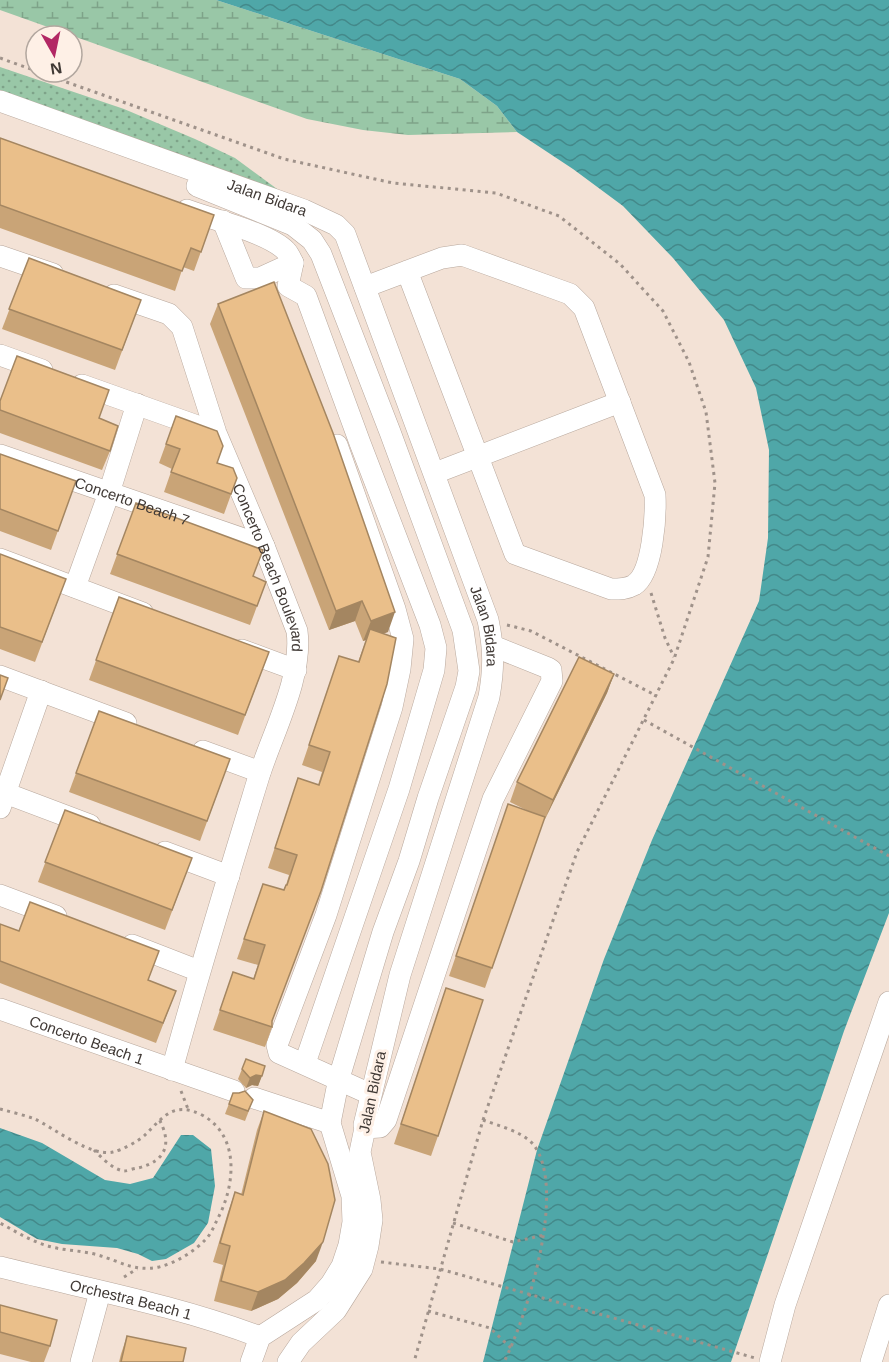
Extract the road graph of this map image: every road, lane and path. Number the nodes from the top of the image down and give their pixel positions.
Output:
1 (0, 58) edge
2 (24, 67) edge
3 (71, 84) edge
4 (0, 101) edge
5 (0, 114) edge
6 (236, 202) junction
7 (172, 205) edge
8 (222, 221) junction
9 (345, 234) junction
10 (321, 254) junction
11 (0, 256) edge
12 (293, 263) junction
13 (407, 271) junction
14 (68, 279) edge
15 (334, 285) junction
16 (90, 287) edge
17 (365, 287) junction
18 (306, 297) junction
19 (0, 355) edge
20 (620, 402) junction
21 (137, 404) junction
22 (331, 430) edge
23 (390, 432) junction
24 (216, 433) junction
25 (360, 443) junction
26 (339, 451) junction
27 (0, 455) edge
28 (478, 456) junction
29 (435, 473) junction
30 (109, 493) junction
31 (264, 546) junction
32 (0, 559) edge
33 (645, 571) junction
34 (75, 587) junction
35 (163, 620) edge
36 (488, 620) junction
37 (218, 641) edge
38 (493, 646) junction
39 (436, 654) junction
40 (675, 659) junction
41 (296, 670) junction
42 (469, 671) junction
43 (494, 673) junction
44 (0, 676) edge
45 (41, 691) junction
46 (657, 696) junction
47 (644, 720) junction
48 (140, 728) edge
49 (183, 744) edge
50 (260, 772) junction
51 (370, 778) junction
52 (460, 788) junction
53 (399, 789) junction
54 (2, 797) edge
55 (428, 798) junction
56 (493, 799) junction
57 (106, 830) edge
58 (151, 847) edge
59 (889, 856) edge
60 (410, 861) junction
61 (433, 870) junction
62 (229, 876) junction
63 (0, 895) edge
64 (326, 915) junction
65 (353, 924) junction
66 (77, 925) edge
67 (383, 932) junction
68 (110, 937) edge
69 (199, 971) junction
70 (400, 975) junction
71 (430, 984) junction
72 (889, 1002) edge
73 (0, 1009) edge
74 (305, 1063) junction
75 (172, 1070) junction
76 (339, 1078) junction
77 (370, 1094) junction
78 (0, 1109) edge
79 (159, 1119) junction
80 (483, 1120) junction
81 (330, 1123) junction
82 (365, 1128) junction
83 (94, 1150) junction
84 (0, 1223) edge
85 (453, 1223) junction
86 (544, 1235) junction
87 (364, 1260) junction
88 (0, 1267) edge
89 (440, 1269) junction
90 (100, 1292) junction
91 (530, 1294) junction
92 (889, 1305) edge
93 (428, 1311) junction
94 (260, 1337) junction
95 (511, 1348) junction
96 (748, 1356) dead end
97 (81, 1362) edge
98 (251, 1362) edge
99 (288, 1362) edge
100 (414, 1362) edge
101 (504, 1362) edge
102 (770, 1362) edge
103 (871, 1362) edge

1 - 2 path
3 - 40 path
4 - 9 street, Jalan Bidara
5 - 6 street, Jalan Bidara
6 - 8 street
6 - 10 street, Jalan Bidara
7 - 8 street
8 - 12 street
8 - 12 street
9 - 10 street
9 - 17 street, Jalan Bidara
10 - 15 street, Jalan Bidara
11 - 14 street
12 - 18 street
13 - 17 street
13 - 20 street
13 - 28 street
15 - 18 street
15 - 23 street, Jalan Bidara
16 - 24 street, Concerto Beach Boulevard
17 - 29 street, Jalan Bidara
18 - 25 street
19 - 21 street
20 - 28 street
20 - 33 street
21 - 24 street
21 - 30 street
22 - 26 street
23 - 25 street
23 - 42 street, Jalan Bidara
24 - 31 street, Concerto Beach Boulevard
25 - 26 street
25 - 39 street
26 - 51 street
27 - 30 street, Concerto Beach 7
28 - 29 street
28 - 33 street
29 - 36 street, Jalan Bidara
30 - 31 street, Concerto Beach 7
30 - 34 street
31 - 41 street, Concerto Beach Boulevard
32 - 34 street
33 - 40 path
34 - 35 street
36 - 38 street, Jalan Bidara
36 - 46 path
37 - 41 street
38 - 43 street, Jalan Bidara
38 - 56 street
39 - 42 street
39 - 53 street
40 - 46 path
41 - 50 street, Concerto Beach Boulevard
42 - 43 street
42 - 55 street, Jalan Bidara
43 - 52 street, Jalan Bidara
44 - 45 street
45 - 48 street
45 - 54 street
46 - 47 path
47 - 59 path
47 - 80 path
49 - 50 street
50 - 62 street, Concerto Beach Boulevard
51 - 53 street
51 - 64 street
52 - 56 street
52 - 61 street, Jalan Bidara
53 - 55 street
53 - 65 street
54 - 57 street
55 - 60 street, Jalan Bidara
56 - 71 street
58 - 62 street
60 - 61 street
60 - 67 street, Jalan Bidara
61 - 70 street, Jalan Bidara
62 - 69 street, Concerto Beach Boulevard
63 - 66 street
64 - 65 street
64 - 74 street
65 - 67 street
65 - 74 street
67 - 76 street, Jalan Bidara
68 - 69 street
69 - 75 street, Concerto Beach Boulevard
70 - 71 street
70 - 77 street, Jalan Bidara
71 - 82 street
72 - 102 street
73 - 75 street, Concerto Beach 1
74 - 76 street
75 - 81 street, Concerto Beach 1
76 - 77 street
76 - 81 street, Jalan Bidara
77 - 82 street, Jalan Bidara
78 - 83 path
79 - 83 path
79 - 83 path
79 - 84 path
80 - 85 path
80 - 86 path
81 - 94 street, Jalan Bidara
82 - 87 street, Jalan Bidara
85 - 86 path
85 - 89 path
86 - 91 path
87 - 89 path
87 - 99 street, Jalan Bidara
88 - 90 street, Orchestra Beach 1
89 - 91 path
89 - 93 path
90 - 94 street, Orchestra Beach 1
90 - 97 street
91 - 95 path
91 - 96 path
92 - 103 street
93 - 95 path
93 - 100 path
94 - 98 street
95 - 101 path

